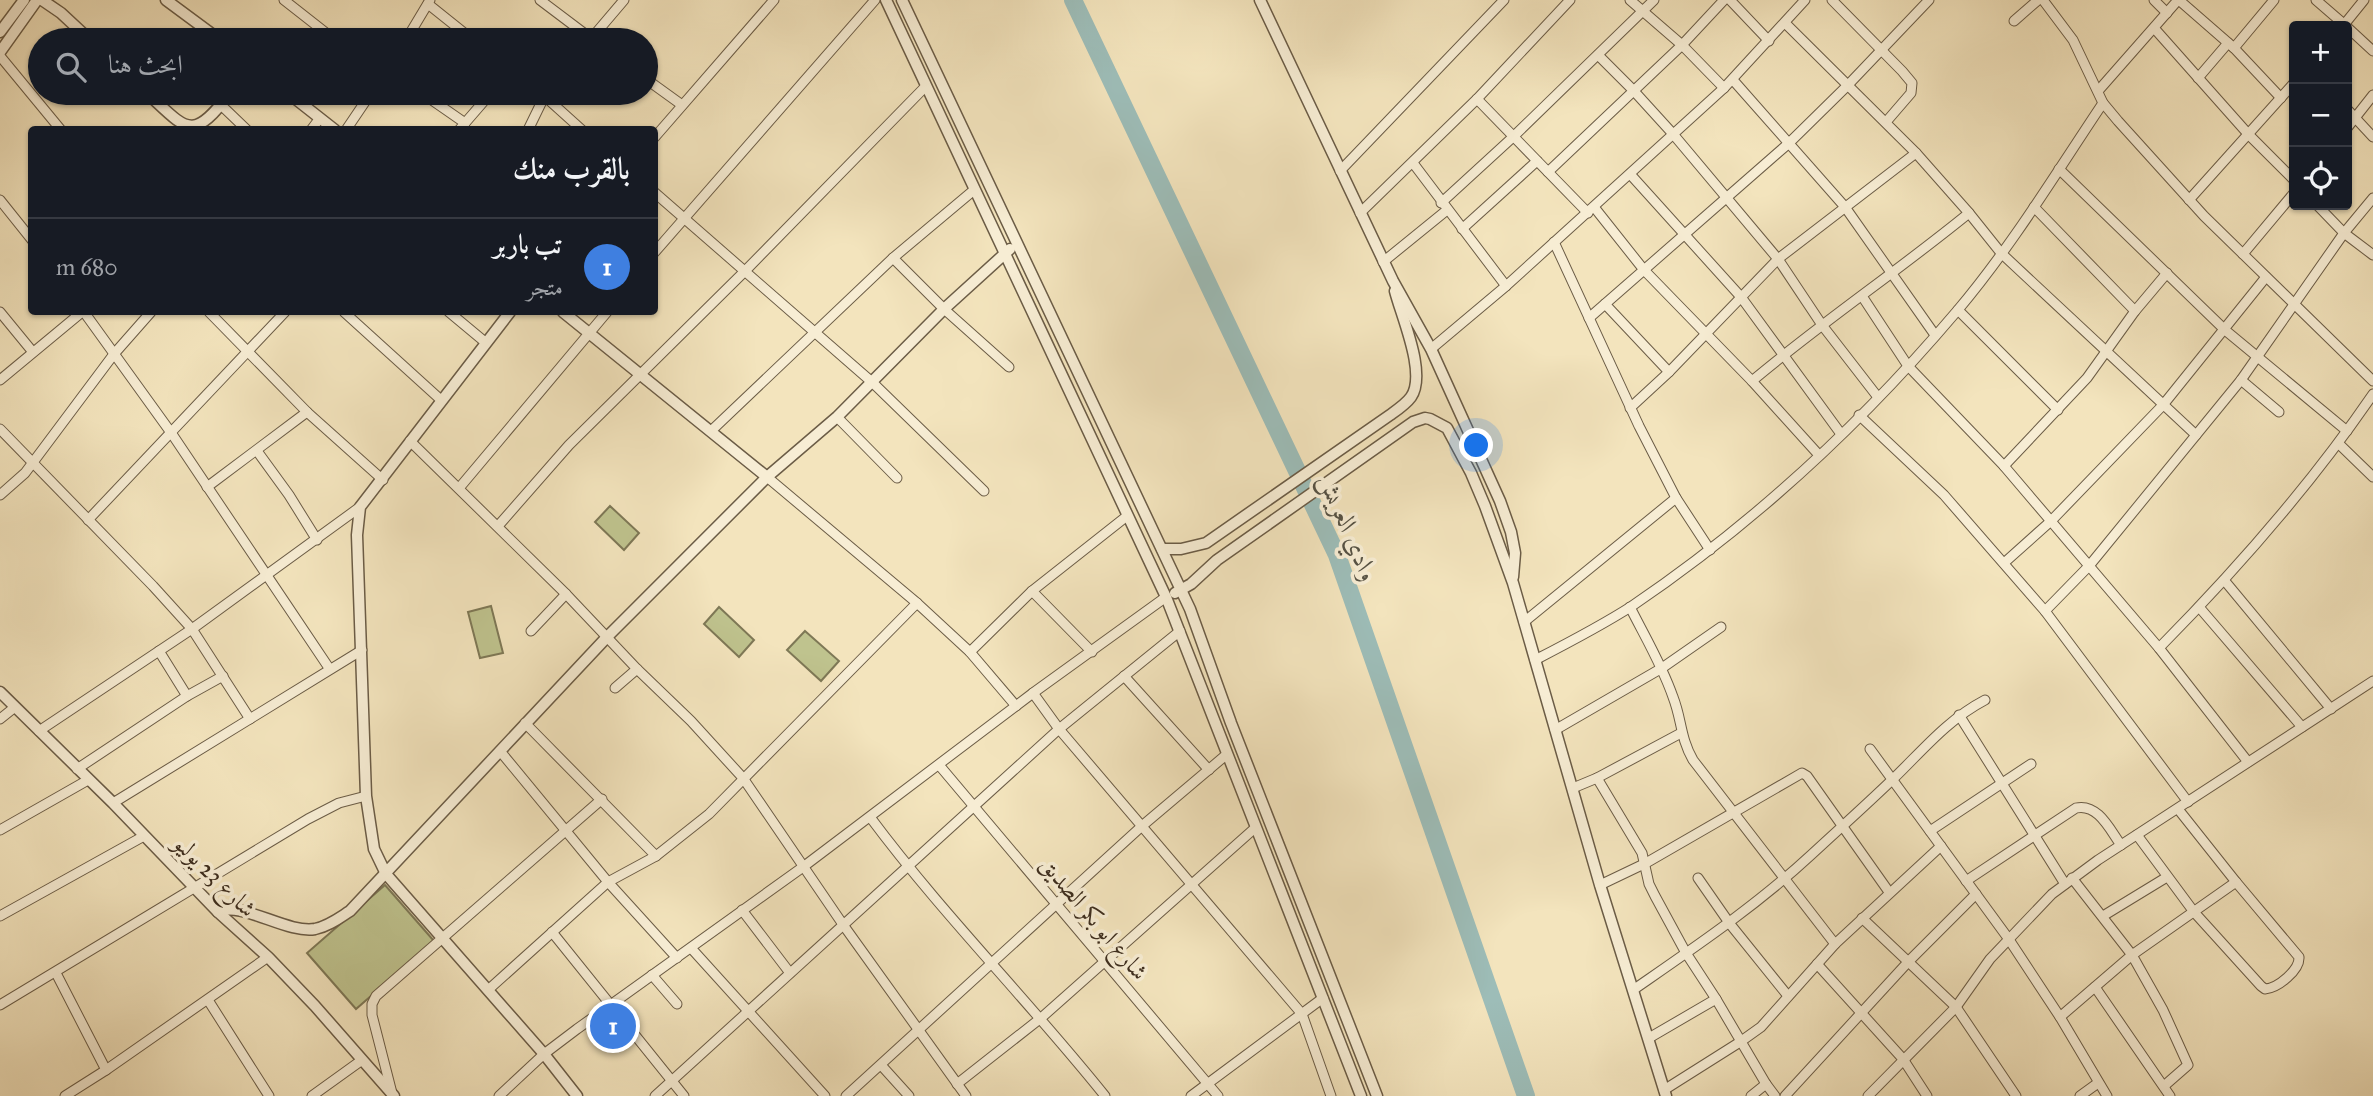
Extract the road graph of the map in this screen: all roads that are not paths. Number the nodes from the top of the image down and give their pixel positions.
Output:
1 (24, 0) edge
2 (37, 0) edge
3 (42, 0) edge
4 (166, 0) edge
5 (284, 0) edge
6 (540, 0) edge
7 (624, 0) edge
8 (774, 0) edge
9 (875, 0) edge
10 (886, 0) edge
11 (902, 0) edge
12 (1260, 0) edge
13 (1504, 0) edge
14 (1570, 0) edge
15 (1630, 0) edge
16 (1654, 0) edge
17 (1724, 0) edge
18 (1730, 0) edge
19 (1805, 0) edge
20 (1832, 0) edge
21 (1929, 0) edge
22 (2040, 0) edge
23 (2154, 0) edge
24 (2178, 0) edge
25 (2274, 0) edge
26 (2316, 0) edge
27 (2364, 0) edge
28 (429, 2) edge
29 (1643, 11) junction
30 (2167, 13) junction
31 (2014, 21) dead end
32 (2339, 21) edge
33 (2349, 21) edge
34 (1785, 23) junction
35 (77, 28) edge
36 (204, 28) edge
37 (320, 28) edge
38 (413, 28) edge
39 (458, 28) edge
40 (576, 28) edge
41 (601, 28) edge
42 (2154, 28) junction
43 (0, 32) edge
44 (2352, 32) edge
45 (1769, 41) junction
46 (1682, 45) junction
47 (2231, 45) junction
48 (1880, 50) junction
49 (2373, 51) edge
50 (0, 54) edge
51 (1598, 55) junction
52 (2198, 78) junction
53 (1733, 80) junction
54 (2293, 84) edge
55 (926, 86) junction
56 (1847, 86) junction
57 (658, 88) edge
58 (1724, 88) junction
59 (28, 89) edge
60 (1633, 90) junction
61 (2098, 91) junction
62 (2373, 95) edge
63 (2281, 98) junction
64 (1477, 99) junction
65 (2104, 103) junction
66 (41, 105) edge
67 (158, 105) edge
68 (221, 105) joint
69 (303, 105) edge
70 (363, 105) edge
71 (437, 105) edge
72 (480, 105) edge
73 (538, 105) edge
74 (556, 105) edge
75 (682, 105) junction
76 (2352, 115) edge
77 (320, 118) junction
78 (2355, 118) junction
79 (1886, 122) junction
80 (2352, 122) edge
81 (176, 124) edge
82 (58, 126) edge
83 (198, 126) edge
84 (243, 126) edge
85 (314, 126) edge
86 (330, 126) edge
87 (349, 126) edge
88 (462, 126) edge
89 (530, 126) edge
90 (578, 126) edge
91 (658, 133) edge
92 (1673, 134) junction
93 (2249, 135) junction
94 (2373, 136) edge
95 (1513, 137) junction
96 (1789, 143) junction
97 (1916, 153) junction
98 (1537, 161) junction
99 (1413, 163) junction
100 (2059, 169) junction
101 (1340, 171) junction
102 (1548, 172) junction
103 (1630, 174) junction
104 (2289, 175) edge
105 (974, 190) junction
106 (658, 195) edge
107 (1725, 197) junction
108 (2373, 198) edge
109 (2289, 199) edge
110 (0, 200) edge
111 (2189, 200) junction
112 (1444, 207) junction
113 (1845, 207) junction
114 (2034, 207) junction
115 (1591, 210) junction
116 (2322, 210) edge
117 (1360, 213) junction
118 (1969, 213) junction
119 (684, 217) junction
120 (1461, 229) junction
121 (2344, 233) junction
122 (1685, 234) junction
123 (28, 235) edge
124 (1555, 242) junction
125 (1017, 244) junction
126 (658, 248) edge
127 (1004, 253) junction
128 (2001, 253) junction
129 (2243, 254) junction
130 (2373, 256) edge
131 (893, 258) junction
132 (1778, 260) junction
133 (1383, 262) junction
134 (746, 270) junction
135 (1644, 270) junction
136 (1893, 273) junction
137 (2166, 273) junction
138 (2266, 277) junction
139 (1392, 281) junction
140 (1506, 286) junction
141 (1862, 296) junction
142 (1741, 298) junction
143 (1605, 304) junction
144 (2294, 305) junction
145 (944, 309) junction
146 (1958, 310) junction
147 (2135, 311) junction
148 (0, 312) edge
149 (79, 315) edge
150 (85, 315) edge
151 (148, 315) edge
152 (212, 315) edge
153 (282, 315) edge
154 (347, 315) edge
155 (453, 315) edge
156 (508, 315) edge
157 (567, 315) edge
158 (605, 315) edge
159 (1589, 318) junction
160 (1822, 325) junction
161 (814, 330) junction
162 (2225, 330) junction
163 (590, 333) junction
164 (1707, 335) junction
165 (1935, 335) junction
166 (485, 342) junction
167 (1431, 349) junction
168 (247, 350) junction
169 (32, 351) junction
170 (2106, 351) junction
171 (114, 354) junction
172 (1783, 355) junction
173 (2258, 358) junction
174 (1908, 366) junction
175 (1009, 367) dead end
176 (1669, 372) junction
177 (640, 375) junction
178 (0, 380) edge
179 (2241, 380) junction
180 (1752, 381) junction
181 (2373, 381) edge
182 (873, 383) junction
183 (2373, 394) edge
184 (1877, 396) junction
185 (441, 400) junction
186 (2163, 405) junction
187 (1630, 408) junction
188 (2058, 410) junction
189 (307, 412) junction
190 (2279, 412) dead end
191 (1859, 415) junction
192 (837, 417) junction
193 (0, 429) edge
194 (711, 431) junction
195 (2347, 431) junction
196 (172, 434) junction
197 (1841, 434) junction
198 (2196, 435) junction
199 (410, 441) junction
200 (2339, 444) junction
201 (257, 451) junction
202 (1818, 454) junction
203 (32, 463) junction
204 (2004, 466) junction
205 (767, 477) junction
206 (2373, 477) edge
207 (897, 478) dead end
208 (383, 480) junction
209 (207, 487) junction
210 (460, 487) junction
211 (984, 491) dead end
212 (0, 495) edge
213 (1676, 498) junction
214 (360, 507) junction
215 (1127, 516) junction
216 (88, 520) junction
217 (2051, 521) junction
218 (498, 526) junction
219 (317, 540) junction
220 (1161, 549) junction
221 (1710, 550) junction
222 (2004, 563) junction
223 (2089, 566) junction
224 (268, 575) junction
225 (2224, 580) junction
226 (1513, 583) junction
227 (1181, 590) junction
228 (1032, 591) junction
229 (566, 594) junction
230 (1166, 597) junction
231 (917, 603) junction
232 (1630, 607) junction
233 (2199, 607) junction
234 (2045, 611) junction
235 (1524, 622) junction
236 (1721, 627) dead end
237 (192, 629) junction
238 (531, 631) dead end
239 (1180, 631) junction
240 (607, 637) junction
241 (2159, 648) junction
242 (362, 650) junction
243 (159, 651) junction
244 (970, 652) junction
245 (1093, 652) junction
246 (1535, 660) junction
247 (329, 668) junction
248 (1662, 668) junction
249 (637, 669) junction
250 (223, 676) junction
251 (1124, 676) junction
252 (2373, 681) edge
253 (615, 688) dead end
254 (0, 692) edge
255 (1032, 693) junction
256 (187, 696) junction
257 (1985, 700) dead end
258 (1016, 706) junction
259 (15, 707) junction
260 (2331, 709) junction
261 (1959, 715) junction
262 (0, 719) edge
263 (250, 719) junction
264 (525, 723) junction
265 (2302, 727) junction
266 (1059, 729) junction
267 (1555, 730) junction
268 (39, 731) junction
269 (1681, 733) junction
270 (1870, 749) dead end
271 (500, 751) junction
272 (1226, 755) junction
273 (2248, 762) junction
274 (2032, 764) dead end
275 (939, 765) junction
276 (77, 769) junction
277 (1209, 770) junction
278 (743, 778) junction
279 (1597, 778) junction
280 (88, 780) junction
281 (1892, 780) junction
282 (2001, 784) junction
283 (1573, 788) junction
284 (366, 796) junction
285 (601, 799) junction
286 (2188, 802) junction
287 (113, 803) junction
288 (973, 806) junction
289 (2178, 809) junction
290 (1734, 814) junction
291 (870, 817) junction
292 (1142, 826) junction
293 (1841, 826) junction
294 (1255, 828) junction
295 (0, 830) edge
296 (566, 830) junction
297 (1930, 831) junction
298 (2034, 835) junction
299 (2137, 835) junction
300 (145, 836) junction
301 (2121, 845) junction
302 (1941, 846) junction
303 (656, 856) junction
304 (1646, 863) junction
305 (907, 866) junction
306 (803, 867) junction
307 (386, 874) junction
308 (2168, 877) junction
309 (1698, 878) dead end
310 (1785, 878) junction
311 (1966, 881) junction
312 (2068, 881) junction
313 (608, 882) junction
314 (2236, 882) junction
315 (1191, 886) junction
316 (1600, 886) junction
317 (194, 887) junction
318 (1889, 892) junction
319 (1976, 894) junction
320 (1058, 904) junction
321 (741, 910) junction
322 (218, 912) junction
323 (2194, 912) junction
324 (0, 916) edge
325 (2102, 916) junction
326 (1863, 918) junction
327 (1730, 924) junction
328 (844, 926) junction
329 (552, 932) junction
330 (442, 937) junction
331 (2008, 938) junction
332 (1835, 944) junction
333 (691, 948) junction
334 (1686, 953) junction
335 (2132, 955) junction
336 (268, 957) junction
337 (677, 958) junction
338 (1909, 961) junction
339 (1105, 962) junction
340 (993, 964) junction
341 (1817, 964) junction
342 (56, 973) junction
343 (790, 973) junction
344 (652, 975) junction
345 (2095, 987) junction
346 (488, 989) junction
347 (1633, 990) junction
348 (1788, 996) junction
349 (1323, 998) junction
350 (1716, 999) junction
351 (208, 1000) junction
352 (610, 1004) junction
353 (677, 1004) dead end
354 (0, 1005) edge
355 (1956, 1007) junction
356 (748, 1012) junction
357 (1302, 1014) junction
358 (1862, 1014) junction
359 (2060, 1017) junction
360 (1041, 1018) junction
361 (920, 1030) junction
362 (1648, 1038) junction
363 (1740, 1042) junction
364 (544, 1054) junction
365 (1903, 1059) junction
366 (362, 1060) junction
367 (881, 1065) junction
368 (106, 1070) junction
369 (671, 1083) junction
370 (1209, 1083) junction
371 (2098, 1083) junction
372 (957, 1084) junction
373 (1766, 1084) junction
374 (2164, 1086) junction
375 (1665, 1093) edge
376 (393, 1095) edge
377 (65, 1096) edge
378 (269, 1096) edge
379 (312, 1096) edge
380 (499, 1096) edge
381 (577, 1096) edge
382 (655, 1096) edge
383 (684, 1096) edge
384 (825, 1096) edge
385 (845, 1096) edge
386 (909, 1096) edge
387 (966, 1096) edge
388 (1105, 1096) edge
389 (1191, 1096) edge
390 (1218, 1096) edge
391 (1331, 1096) edge
392 (1361, 1096) edge
393 (1377, 1096) edge
394 (1751, 1096) edge
395 (1775, 1096) edge
396 (1785, 1096) edge
397 (1868, 1096) edge
398 (1927, 1096) edge
399 (2016, 1096) edge
400 (2080, 1096) edge
401 (2107, 1096) edge
402 (2170, 1096) edge

1 - 43 street
2 - 50 street
3 - 35 street
4 - 36 street
5 - 37 street
6 - 40 street
7 - 41 street
8 - 75 street
9 - 119 street
10 - 55 street
11 - 125 street
12 - 101 street
13 - 101 street
14 - 64 street
15 - 29 street
16 - 29 street
17 - 46 street
18 - 45 street
19 - 34 street
20 - 48 street
21 - 48 street
22 - 31 street
22 - 61 street
23 - 30 street
24 - 30 street
24 - 47 street
25 - 47 street
26 - 32 street
27 - 33 street
28 - 38 street
28 - 39 street
29 - 46 street
29 - 51 street
30 - 42 street
34 - 45 street
34 - 56 street
42 - 52 street
42 - 61 street
44 - 49 street
45 - 53 street
46 - 58 street
46 - 60 street
47 - 52 street
47 - 63 street
48 - 56 street
48 - 79 street
50 - 59 street
51 - 60 street
51 - 95 street
52 - 93 street
53 - 58 street
53 - 96 street
54 - 63 street
55 - 105 street
55 - 134 street
56 - 79 street
56 - 96 street
57 - 75 street
58 - 92 street
60 - 92 street
60 - 102 street
61 - 65 street
62 - 78 street
63 - 93 street
64 - 95 street
64 - 99 street
65 - 100 street
65 - 111 street
66 - 82 street
67 - 81 street
68 - 83 street
68 - 84 street
69 - 77 street
70 - 87 street
71 - 88 street
72 - 88 street
73 - 89 street
74 - 90 street
75 - 91 street
76 - 78 street
77 - 85 street
77 - 86 street
78 - 80 street
78 - 94 street
79 - 97 street
92 - 103 street
92 - 107 street
93 - 104 street
93 - 111 street
95 - 98 street
95 - 112 street
96 - 107 street
96 - 113 street
97 - 113 street
97 - 118 street
98 - 102 street
98 - 120 street
99 - 112 street
99 - 117 street
100 - 114 street
100 - 137 street
101 - 117 street
102 - 115 street
103 - 115 street
103 - 122 street
105 - 127 street
105 - 131 street
106 - 119 street
107 - 122 street
107 - 132 street
108 - 121 street
109 - 129 street
110 - 123 street
111 - 129 street
112 - 120 street
112 - 133 street
113 - 132 street
113 - 136 street
114 - 128 street
114 - 147 street
115 - 124 street
115 - 135 street
116 - 121 street
117 - 133 street
118 - 128 street
118 - 136 street
119 - 126 street
119 - 134 street
120 - 140 street
121 - 130 street
121 - 144 street
122 - 135 street
122 - 142 street
124 - 140 street
124 - 159 street
125 - 127 street
125 - 220 street
127 - 145 street
127 - 215 street
128 - 146 street
128 - 170 street
129 - 138 street
131 - 145 street
131 - 161 street
132 - 142 street
132 - 160 street
133 - 139 street
134 - 161 street
134 - 177 street
135 - 143 street
135 - 164 street
136 - 141 street
136 - 165 street
137 - 147 street
137 - 162 street
138 - 144 street
138 - 162 street
139 - 167 street
139 - 220 street
140 - 167 street
141 - 160 street
141 - 174 street
142 - 164 street
142 - 172 street
143 - 159 street
143 - 176 street
144 - 173 street
144 - 181 street
145 - 175 street
145 - 182 street
146 - 165 street
146 - 188 street
147 - 170 street
148 - 169 street
149 - 169 street
150 - 171 street
151 - 171 street
152 - 168 street
153 - 168 street
154 - 185 street
155 - 166 street
156 - 166 street
157 - 163 street
158 - 163 street
159 - 187 street
160 - 172 street
160 - 184 street
161 - 182 street
161 - 194 street
162 - 173 street
162 - 186 street
163 - 177 street
163 - 210 street
164 - 176 street
164 - 180 street
165 - 174 street
166 - 185 street
167 - 226 street
168 - 189 street
168 - 196 street
169 - 178 street
170 - 186 street
170 - 188 street
171 - 196 street
171 - 203 street
172 - 180 street
172 - 197 street
173 - 179 street
173 - 195 street
174 - 184 street
174 - 204 street
176 - 187 street
177 - 194 street
177 - 218 street
179 - 190 street
179 - 198 street
180 - 202 street
182 - 192 street
182 - 211 street
183 - 195 street
184 - 191 street
185 - 199 street
186 - 198 street
186 - 217 street
187 - 213 street
188 - 204 street
189 - 201 street
189 - 208 street
191 - 197 street
191 - 222 street
192 - 205 street
192 - 207 street
193 - 203 street
194 - 205 street
195 - 200 street
196 - 209 street
196 - 216 street
197 - 202 street
198 - 223 street
199 - 208 street
199 - 210 street
200 - 206 street
200 - 225 street
201 - 209 street
201 - 219 street
202 - 221 street
203 - 212 street
203 - 216 street
204 - 217 street
205 - 231 street
205 - 240 street
208 - 214 street
209 - 224 street
210 - 218 street
213 - 221 street
213 - 235 street
214 - 219 street
214 - 242 street
215 - 228 street
215 - 230 street
216 - 237 street
217 - 222 street
217 - 223 street
218 - 229 street
219 - 224 street
220 - 227 street
221 - 232 street
222 - 234 street
223 - 234 street
223 - 241 street
224 - 237 street
224 - 247 street
225 - 233 street
225 - 260 street
226 - 227 street
226 - 235 street
227 - 230 street
227 - 393 street
228 - 244 street
228 - 245 street
229 - 238 street
229 - 240 street
230 - 239 street
230 - 245 street
231 - 244 street
231 - 278 street
232 - 246 street
232 - 248 street
233 - 241 street
233 - 265 street
234 - 286 street
235 - 246 street
236 - 248 street
237 - 243 street
237 - 250 street
239 - 251 street
239 - 272 street
240 - 249 street
240 - 264 street
241 - 273 street
242 - 247 street
242 - 284 street
243 - 256 street
243 - 268 street
244 - 258 street
245 - 255 street
246 - 267 street
247 - 263 street
248 - 267 street
248 - 269 street
249 - 253 street
249 - 278 street
250 - 256 street
250 - 263 street
251 - 266 street
251 - 277 street
252 - 260 street
254 - 259 street, شارع 23 يوليو
255 - 258 street
255 - 266 street
256 - 276 street
257 - 261 street
258 - 275 street
259 - 262 street
259 - 268 street, شارع 23 يوليو
260 - 265 street
261 - 281 street
261 - 282 street
263 - 287 street
264 - 271 street
264 - 285 street
265 - 273 street
266 - 288 street
266 - 292 street
267 - 283 street
268 - 276 street, شارع 23 يوليو
269 - 279 street
269 - 290 street
270 - 281 street
271 - 296 street
271 - 307 street
272 - 277 street
272 - 294 street
273 - 286 street
274 - 282 street
275 - 288 street, شارع ابو بكر الصديق
275 - 291 street
276 - 280 street, شارع 23 يوليو
277 - 292 street
278 - 303 street
278 - 306 street
279 - 283 street
279 - 304 street
280 - 287 street, شارع 23 يوليو
280 - 295 street
281 - 293 street
281 - 297 street
282 - 297 street
282 - 298 street
283 - 316 street
284 - 307 street
284 - 317 street
285 - 296 street
285 - 303 street
286 - 289 street
287 - 300 street, شارع 23 يوليو
288 - 305 street
288 - 320 street, شارع ابو بكر الصديق
289 - 299 street
289 - 314 street
290 - 293 street
290 - 304 street
290 - 310 street
291 - 305 street
291 - 306 street
292 - 315 street
292 - 320 street
293 - 310 street
293 - 318 street
294 - 315 street
294 - 349 street
296 - 313 street
296 - 330 street
297 - 302 street
298 - 301 street
298 - 311 street
298 - 312 street
299 - 301 street
299 - 308 street
300 - 317 street, شارع 23 يوليو
300 - 324 street
301 - 312 street
302 - 311 street
302 - 318 street
303 - 313 street
304 - 316 street
304 - 334 street
305 - 328 street
305 - 340 street
306 - 321 street
306 - 328 street
307 - 322 street
307 - 330 street
308 - 323 street
308 - 325 street
309 - 327 street
310 - 327 street
310 - 332 street
311 - 319 street
312 - 325 street
312 - 331 street
313 - 329 street
313 - 337 street
314 - 323 street
314 - 323 street
315 - 339 street
315 - 357 street
316 - 347 street
317 - 322 street, شارع 23 يوليو
317 - 342 street
318 - 326 street
319 - 331 street
319 - 338 street
320 - 339 street, شارع ابو بكر الصديق
320 - 340 street
321 - 333 street
321 - 343 street
322 - 336 street, شارع 23 يوليو
323 - 335 street
325 - 335 street
326 - 332 street
326 - 338 street
327 - 334 street
327 - 348 street
328 - 343 street
328 - 361 street
329 - 346 street
329 - 352 street
330 - 346 street
330 - 376 street
331 - 355 street
331 - 359 street
332 - 341 street
333 - 337 street
333 - 356 street
334 - 347 street
334 - 350 street
335 - 345 street
335 - 374 street
336 - 351 street
336 - 366 street, شارع 23 يوليو
337 - 344 street
338 - 355 street
338 - 358 street
339 - 360 street
339 - 370 street, شارع ابو بكر الصديق
340 - 360 street
340 - 361 street
341 - 348 street
341 - 358 street
342 - 354 street
342 - 368 street
343 - 356 street
344 - 352 street
344 - 353 street
345 - 359 street
345 - 374 street
346 - 364 street
347 - 362 street
348 - 363 street
349 - 357 street
349 - 392 street
350 - 362 street
350 - 363 street
351 - 368 street
351 - 378 street
352 - 364 street
352 - 369 street
355 - 365 street
355 - 399 street
356 - 369 street
356 - 384 street
357 - 370 street
357 - 391 street
358 - 365 street
358 - 396 street
359 - 371 street
360 - 372 street
360 - 388 street
361 - 367 street
361 - 372 street
362 - 375 street
363 - 373 street
363 - 375 street
364 - 380 street
364 - 381 street
365 - 397 street
365 - 398 street
366 - 376 street, شارع 23 يوليو
366 - 379 street
367 - 385 street
367 - 386 street
368 - 377 street
369 - 382 street
369 - 383 street
370 - 389 street
370 - 390 street, شارع ابو بكر الصديق
371 - 400 street
371 - 401 street
372 - 387 street
373 - 394 street
373 - 395 street
374 - 402 street

